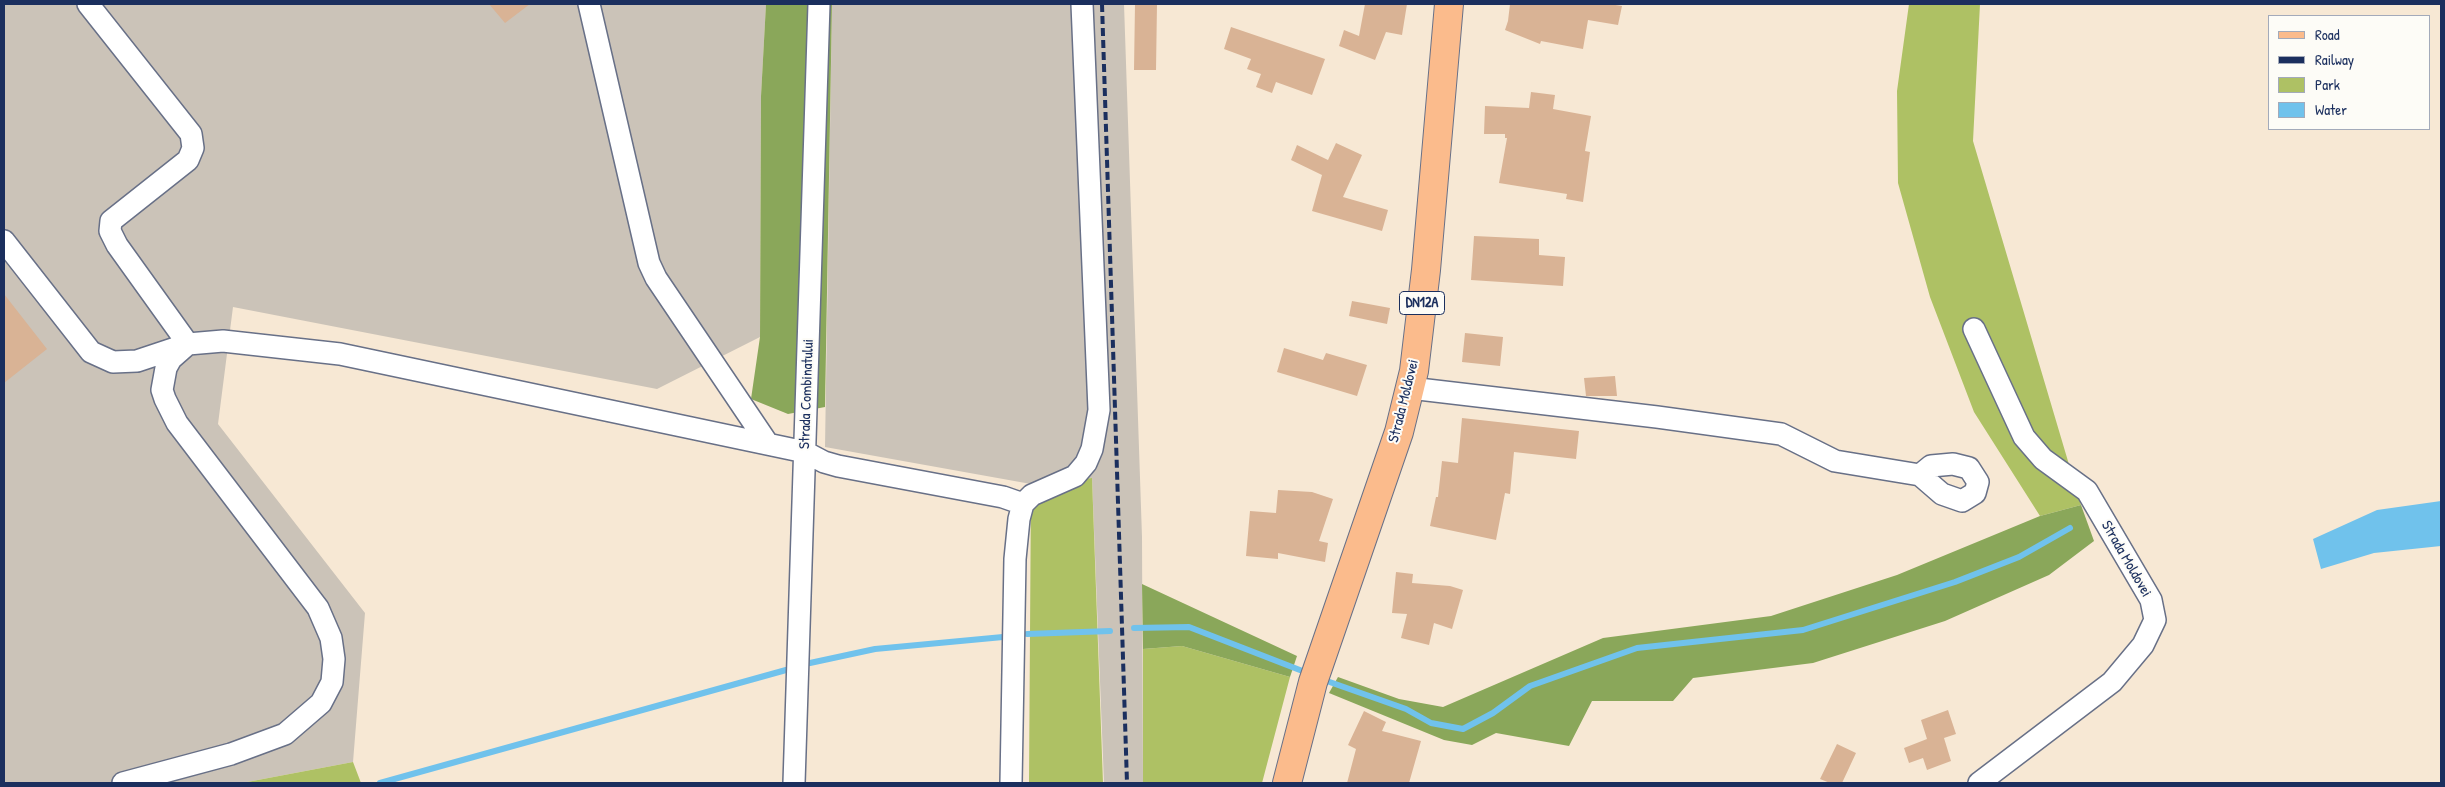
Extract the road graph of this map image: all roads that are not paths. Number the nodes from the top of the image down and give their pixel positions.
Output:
1 (88, 4) edge
2 (589, 4) edge
3 (819, 4) edge
4 (1082, 4) edge
5 (1449, 4) edge
6 (4, 241) edge
7 (1974, 329) dead end
8 (188, 344) junction
9 (1410, 388) junction
10 (768, 444) junction
11 (805, 452) junction
12 (1920, 475) dead end
13 (1022, 504) junction
14 (123, 783) edge
15 (794, 783) edge
16 (1011, 783) edge
17 (1287, 783) edge
18 (1979, 783) edge

1 - 8 street
2 - 10 street
3 - 11 street, Strada Combinatului
4 - 13 street
5 - 9 main road, Strada Moldovei / DN12A
6 - 8 street
7 - 18 street, Strada Moldovei
8 - 10 street
8 - 14 street
9 - 12 street
9 - 17 main road, Strada Moldovei / DN12A
10 - 11 street
11 - 13 street
11 - 15 street, Strada Combinatului
13 - 16 street

